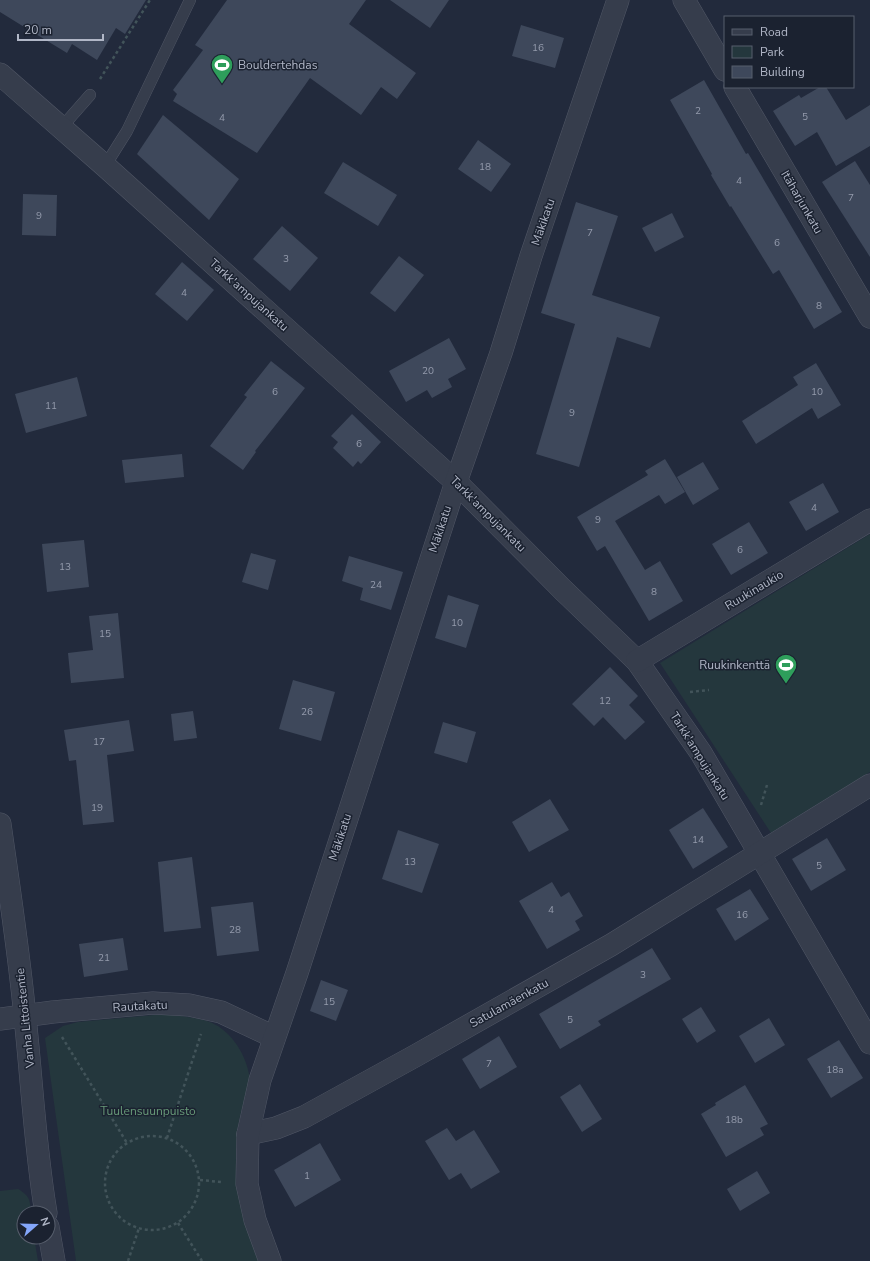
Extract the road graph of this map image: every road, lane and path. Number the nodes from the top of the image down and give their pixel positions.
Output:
1 (150, 0) edge
2 (618, 0) edge
3 (684, 0) edge
4 (187, 1) edge
5 (724, 68) edge
6 (0, 74) edge
7 (736, 88) edge
8 (90, 95) joint
9 (61, 128) junction
10 (105, 166) junction
11 (870, 317) edge
12 (456, 482) junction
13 (870, 520) edge
14 (637, 661) junction
15 (870, 785) edge
16 (0, 824) edge
17 (759, 853) junction
18 (209, 1009) junction
19 (53, 1012) junction
20 (25, 1016) junction
21 (0, 1019) edge
22 (274, 1037) junction
23 (870, 1043) edge
24 (248, 1134) junction
25 (167, 1138) junction
26 (127, 1143) junction
27 (45, 1205) edge
28 (178, 1223) junction
29 (139, 1228) junction
30 (51, 1245) edge
31 (54, 1261) edge
32 (128, 1261) edge
33 (202, 1261) edge
34 (270, 1261) edge

1 - 8 path
2 - 12 street, Mäkikatu
3 - 5 street
4 - 10 lane
6 - 9 street, Tarkk'ampujankatu
7 - 11 street, Itäharjunkatu
8 - 9 lane
9 - 10 street, Tarkk'ampujankatu
10 - 12 street, Tarkk'ampujankatu
12 - 14 street, Tarkk'ampujankatu
12 - 22 street, Mäkikatu
13 - 14 street, Ruukinaukio
14 - 17 street, Tarkk'ampujankatu
15 - 17 street
16 - 20 street, Vanha Littoistentie
17 - 23 street, Tarkk'ampujankatu
17 - 24 street, Satulamäenkatu
18 - 19 street, Rautakatu
18 - 22 street, Rautakatu
18 - 25 path
19 - 20 street, Rautakatu
19 - 26 path
20 - 21 street, Rautakatu
20 - 27 street, Vanha Littoistentie
22 - 24 street, Mäkikatu
24 - 34 street, Mäkikatu
25 - 26 path
25 - 28 path
26 - 29 path
28 - 29 path
28 - 33 path
29 - 32 path
30 - 31 street

